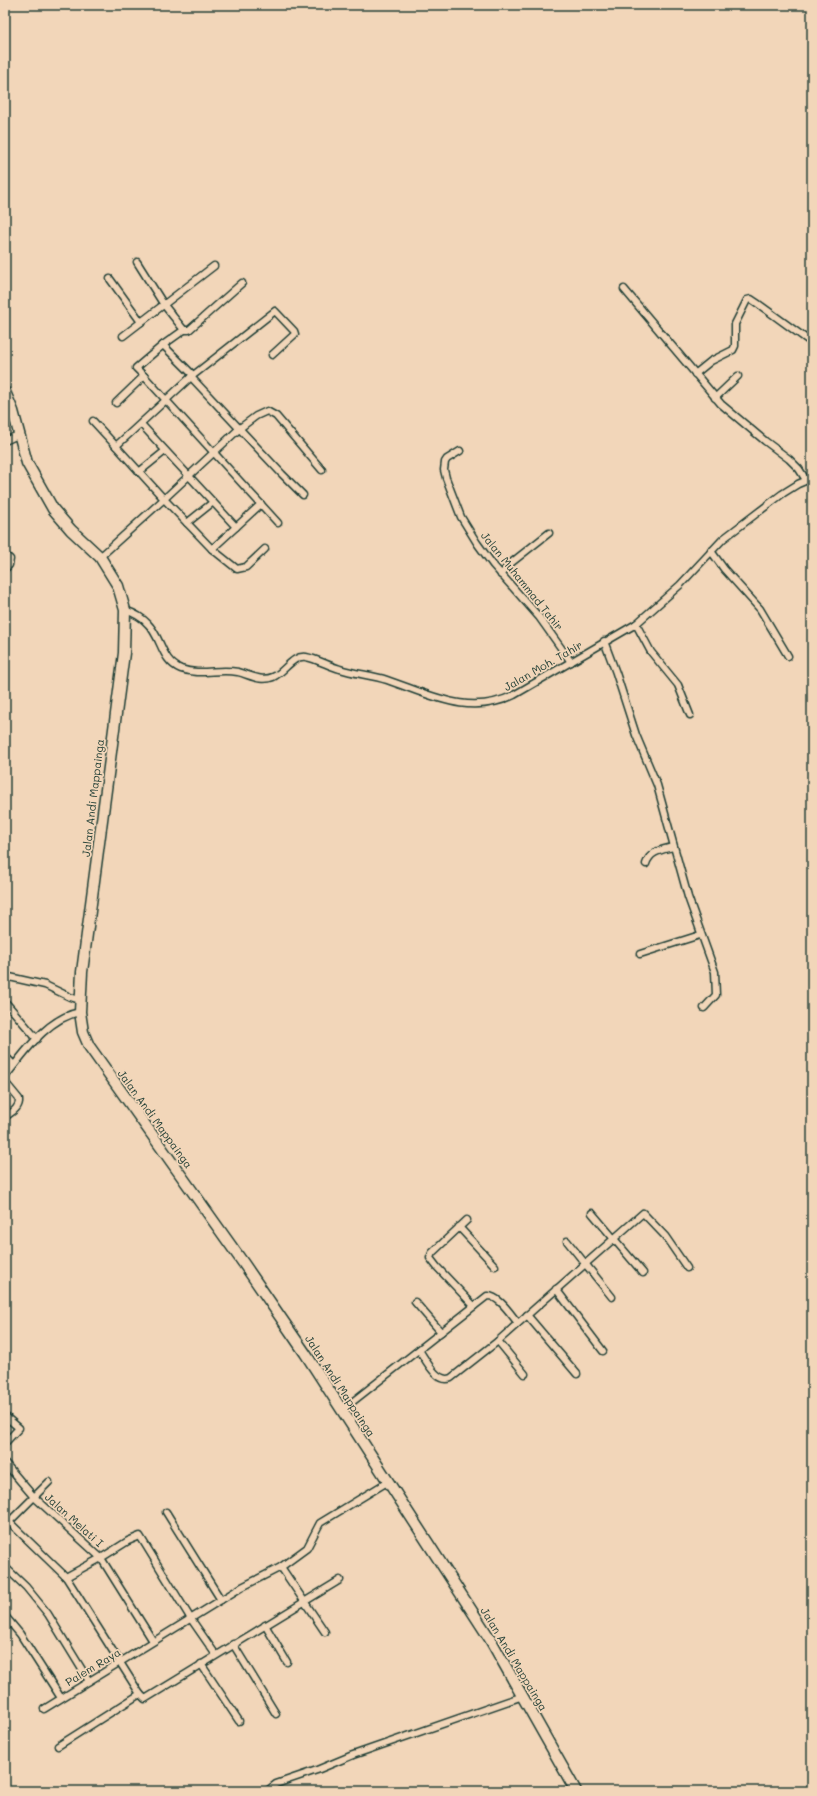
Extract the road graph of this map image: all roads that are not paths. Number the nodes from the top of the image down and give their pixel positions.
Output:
1 (137, 262) dead end
2 (214, 266) dead end
3 (110, 279) dead end
4 (242, 283) dead end
5 (624, 289) dead end
6 (164, 306) junction
7 (141, 322) junction
8 (184, 330) junction
9 (123, 336) dead end
10 (812, 343) edge
11 (163, 345) junction
12 (272, 355) dead end
13 (695, 374) junction
14 (144, 376) junction
15 (192, 376) junction
16 (738, 376) dead end
17 (5, 392) edge
18 (715, 398) junction
19 (166, 402) junction
20 (116, 403) dead end
21 (93, 421) dead end
22 (141, 424) junction
23 (240, 428) junction
24 (20, 434) junction
25 (5, 441) edge
26 (116, 446) junction
27 (165, 451) junction
28 (460, 451) dead end
29 (214, 453) junction
30 (322, 470) dead end
31 (139, 472) junction
32 (188, 476) junction
33 (809, 479) edge
34 (303, 495) dead end
35 (164, 499) junction
36 (212, 503) junction
37 (261, 504) junction
38 (187, 523) junction
39 (278, 523) dead end
40 (236, 527) junction
41 (549, 533) dead end
42 (212, 549) junction
43 (265, 549) dead end
44 (711, 551) junction
45 (5, 555) edge
46 (100, 557) junction
47 (5, 569) edge
48 (501, 575) junction
49 (125, 610) junction
50 (636, 624) junction
51 (604, 641) junction
52 (788, 656) dead end
53 (571, 662) junction
54 (690, 715) dead end
55 (673, 847) junction
56 (646, 864) dead end
57 (700, 935) junction
58 (640, 954) dead end
59 (5, 976) edge
60 (80, 1000) junction
61 (7, 1004) dead end
62 (704, 1008) dead end
63 (80, 1012) junction
64 (37, 1039) junction
65 (5, 1056) edge
66 (14, 1065) junction
67 (5, 1077) edge
68 (5, 1082) edge
69 (5, 1118) edge
70 (592, 1213) dead end
71 (467, 1220) dead end
72 (459, 1227) junction
73 (614, 1238) junction
74 (567, 1241) dead end
75 (586, 1264) junction
76 (495, 1266) dead end
77 (687, 1268) dead end
78 (643, 1273) dead end
79 (556, 1289) junction
80 (612, 1297) dead end
81 (416, 1302) dead end
82 (474, 1306) junction
83 (527, 1315) junction
84 (518, 1323) junction
85 (441, 1332) junction
86 (498, 1341) junction
87 (419, 1350) junction
88 (602, 1351) dead end
89 (525, 1374) dead end
90 (577, 1374) dead end
91 (342, 1410) junction
92 (5, 1416) edge
93 (5, 1443) edge
94 (5, 1463) edge
95 (388, 1481) junction
96 (49, 1482) dead end
97 (33, 1496) junction
98 (166, 1512) dead end
99 (6, 1522) edge
100 (101, 1558) junction
101 (5, 1567) edge
102 (281, 1567) junction
103 (66, 1577) junction
104 (340, 1580) dead end
105 (221, 1600) junction
106 (305, 1601) junction
107 (5, 1616) edge
108 (190, 1619) junction
109 (265, 1625) junction
110 (325, 1632) dead end
111 (153, 1641) junction
112 (233, 1644) junction
113 (216, 1654) junction
114 (121, 1662) junction
115 (287, 1662) dead end
116 (201, 1664) junction
117 (89, 1681) junction
118 (140, 1694) junction
119 (523, 1696) junction
120 (61, 1698) junction
121 (44, 1709) dead end
122 (276, 1714) dead end
123 (239, 1721) dead end
124 (58, 1746) dead end
125 (267, 1791) edge
126 (576, 1791) edge

1 - 6 street
2 - 6 street
3 - 7 street
4 - 8 street
5 - 13 street
6 - 7 street
6 - 8 street
7 - 9 street
8 - 11 street
10 - 13 street
11 - 14 street
11 - 15 street
12 - 15 street
13 - 18 street
14 - 19 street
14 - 20 street
15 - 19 street
15 - 23 street
16 - 18 street
17 - 24 main road, Jalan Andi Mappainga
18 - 33 street
19 - 22 street
19 - 29 street
21 - 26 street
22 - 26 street
22 - 27 street
23 - 29 street
23 - 30 street
23 - 34 street
24 - 25 street
24 - 46 main road, Jalan Andi Mappainga
26 - 31 street
27 - 31 street
27 - 32 street
28 - 48 street, Jalan Muhammad Tahir
29 - 32 street
29 - 37 street
31 - 35 street
32 - 35 street
32 - 36 street
33 - 44 street, Jalan Moh. Tahir
35 - 38 street
35 - 46 street
36 - 38 street
36 - 40 street
37 - 39 street
37 - 40 street
38 - 42 street
40 - 42 street
41 - 48 street
42 - 43 street
44 - 50 street, Jalan Moh. Tahir
44 - 52 street
45 - 47 street
46 - 49 main road, Jalan Andi Mappainga
48 - 53 street, Jalan Muhammad Tahir
49 - 53 street, Jalan Moh. Tahir
49 - 60 main road, Jalan Andi Mappainga
50 - 51 street, Jalan Moh. Tahir
50 - 54 street
51 - 53 street, Jalan Moh. Tahir
51 - 55 street
55 - 56 street
55 - 57 street
57 - 58 street
57 - 62 street
59 - 60 street
60 - 63 main road, Jalan Andi Mappainga
61 - 64 street
63 - 64 street
63 - 91 main road, Jalan Andi Mappainga
64 - 66 street
65 - 66 street
66 - 67 street
68 - 69 street
70 - 73 street
71 - 72 street
72 - 76 street
72 - 82 street
73 - 75 street
73 - 77 street
73 - 78 street
74 - 75 street
75 - 79 street
75 - 80 street
79 - 83 street
79 - 88 street
81 - 85 street
82 - 84 street
82 - 85 street
83 - 84 street
83 - 90 street
84 - 86 street
85 - 87 street
86 - 87 street
86 - 89 street
87 - 91 street
91 - 95 main road, Jalan Andi Mappainga
92 - 93 street
94 - 97 street, Jalan Melati I
95 - 102 street, Palem Raya
95 - 119 main road, Jalan Andi Mappainga
96 - 97 street
97 - 99 street
97 - 100 street, Jalan Melati I
98 - 105 street
99 - 103 street
100 - 103 street
100 - 108 street
100 - 111 street, Jalan Melati I
101 - 117 street
102 - 105 street, Palem Raya
102 - 106 street
103 - 114 street
104 - 106 street
105 - 108 street, Palem Raya
106 - 109 street
106 - 110 street
107 - 120 street
108 - 111 street, Palem Raya
108 - 113 street
109 - 112 street
109 - 115 street
111 - 114 street, Palem Raya
112 - 113 street
112 - 122 street
113 - 116 street
114 - 117 street, Palem Raya
114 - 118 street
116 - 118 street
116 - 123 street
117 - 120 street, Palem Raya
118 - 124 street
119 - 125 street
119 - 126 main road, Jalan Andi Mappainga
120 - 121 street, Palem Raya

